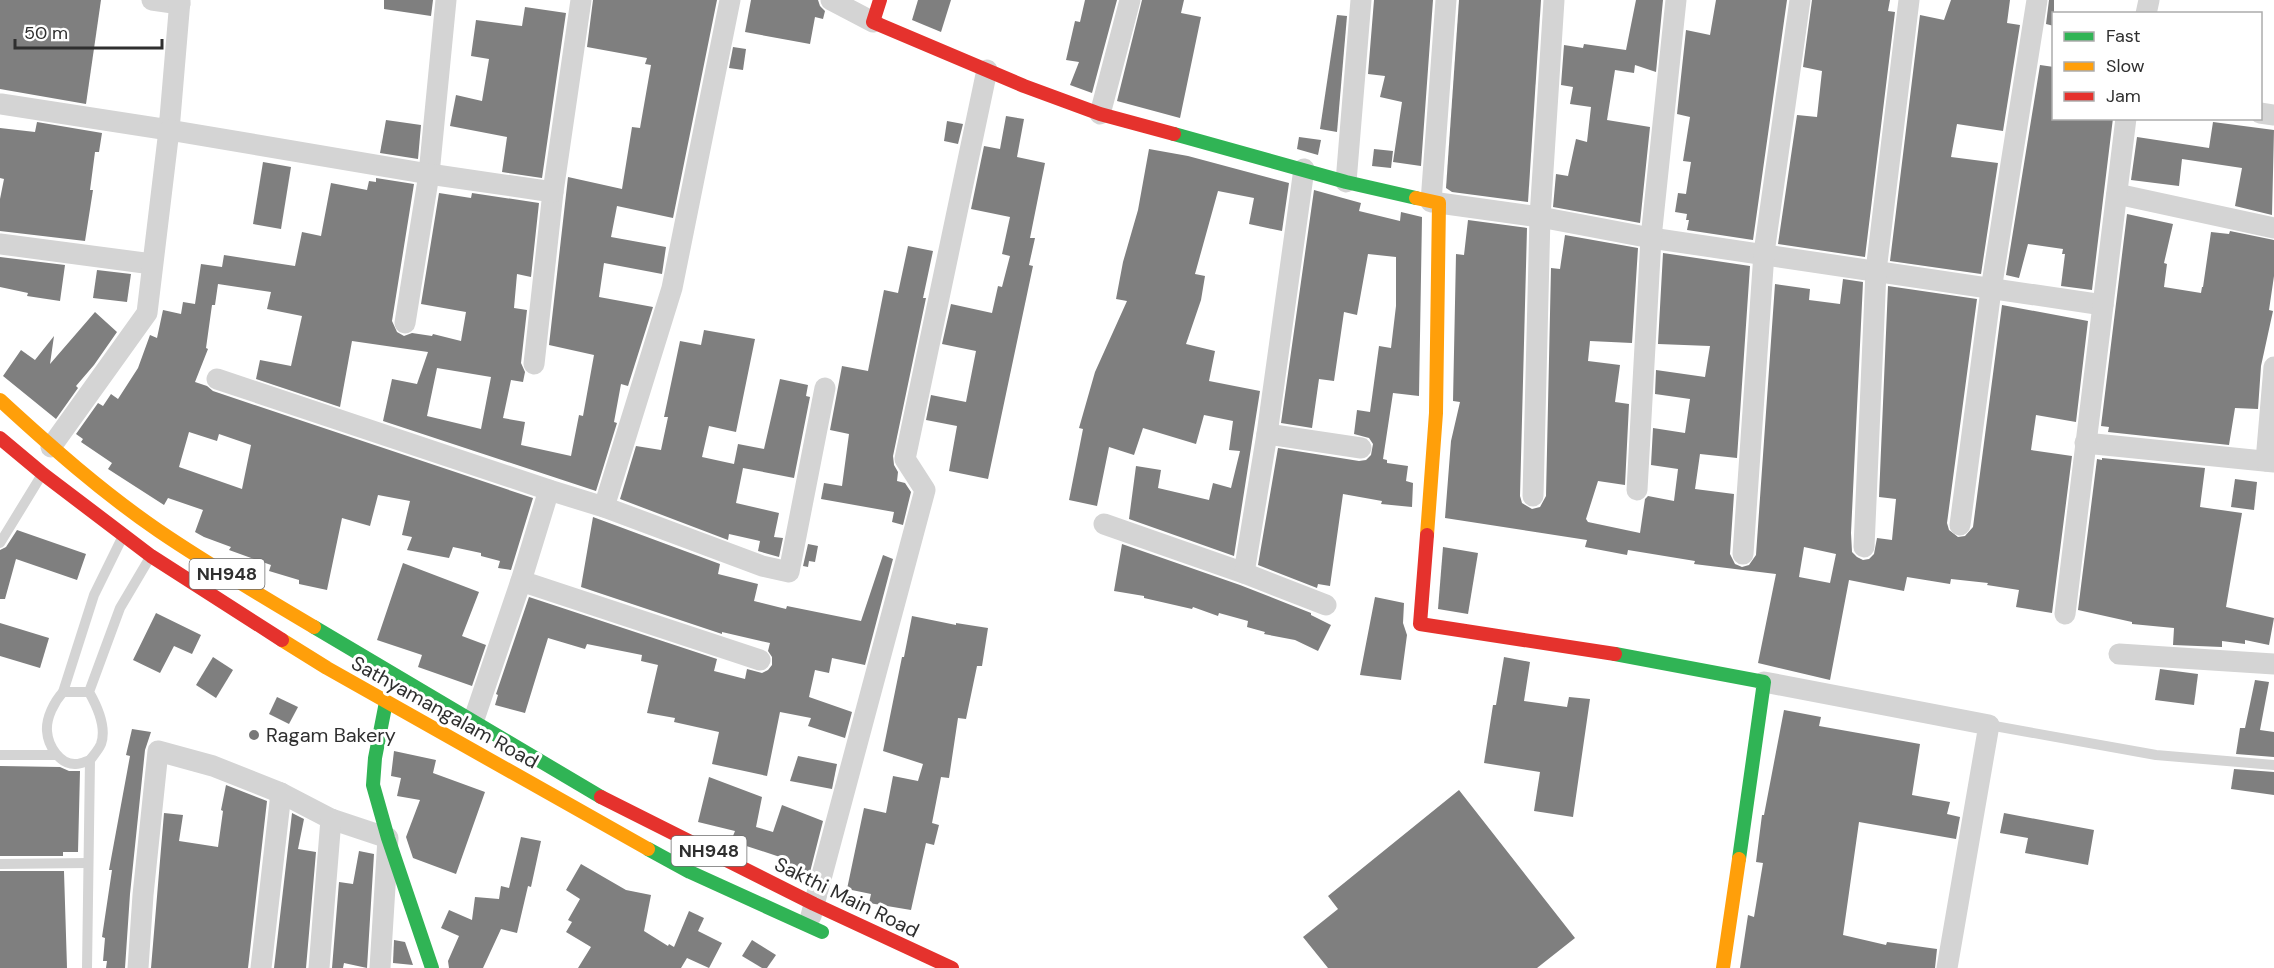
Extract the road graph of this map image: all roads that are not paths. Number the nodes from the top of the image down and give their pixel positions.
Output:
1 (152, 0) edge
2 (446, 0) edge
3 (581, 0) edge
4 (730, 0) edge
5 (831, 0) edge
6 (880, 0) edge
7 (1130, 0) edge
8 (1361, 0) edge
9 (1446, 0) edge
10 (1554, 0) edge
11 (1676, 0) edge
12 (1800, 0) edge
13 (1909, 0) edge
14 (2037, 0) edge
15 (180, 2) edge
16 (873, 22) junction
17 (987, 70) junction
18 (1, 104) edge
19 (1100, 114) junction
20 (2126, 120) edge
21 (169, 129) junction
22 (1304, 169) junction
23 (429, 174) junction
24 (1346, 182) junction
25 (554, 192) junction
26 (2117, 194) junction
27 (1435, 202) junction
28 (1540, 218) junction
29 (2274, 228) edge
30 (1651, 238) junction
31 (0, 244) edge
32 (1764, 253) junction
33 (152, 264) junction
34 (1876, 271) junction
35 (1991, 290) junction
36 (2103, 305) junction
37 (405, 323) dead end
38 (534, 364) dead end
39 (2274, 367) edge
40 (217, 379) dead end
41 (825, 388) dead end
42 (0, 400) edge
43 (1267, 434) junction
44 (0, 438) edge
45 (2085, 444) junction
46 (51, 447) junction
47 (1362, 448) dead end
48 (2270, 461) edge
49 (43, 474) junction
50 (549, 489) junction
51 (1637, 490) dead end
52 (1533, 496) dead end
53 (604, 507) junction
54 (1104, 524) dead end
55 (1960, 525) dead end
56 (124, 535) junction
57 (0, 543) edge
58 (1864, 547) dead end
59 (1743, 554) dead end
60 (152, 556) junction
61 (1244, 573) junction
62 (521, 581) junction
63 (1326, 605) dead end
64 (2065, 614) dead end
65 (2119, 654) dead end
66 (760, 660) dead end
67 (2274, 664) edge
68 (1764, 682) junction
69 (63, 692) junction
70 (89, 692) junction
71 (386, 702) junction
72 (473, 722) junction
73 (1989, 725) junction
74 (0, 755) edge
75 (56, 755) junction
76 (90, 760) junction
77 (2274, 765) edge
78 (281, 793) junction
79 (331, 819) junction
80 (388, 838) junction
81 (88, 863) junction
82 (0, 864) edge
83 (814, 904) junction
84 (808, 926) junction
85 (840, 940) dead end
86 (87, 968) edge
87 (138, 968) edge
88 (261, 968) edge
89 (319, 968) edge
90 (380, 968) edge
91 (432, 968) edge
92 (952, 968) edge
93 (1723, 968) edge
94 (1947, 968) edge

1 - 15 street
2 - 23 street
3 - 25 street
4 - 53 street
5 - 16 street
6 - 16 main road
7 - 19 street
8 - 24 street
9 - 27 street
10 - 28 street
11 - 30 street
12 - 32 street
13 - 34 street
14 - 35 street
15 - 21 street
16 - 17 main road
17 - 19 main road
17 - 83 street
18 - 21 street
19 - 22 main road
20 - 26 street
21 - 23 street
21 - 33 street
22 - 24 main road
22 - 43 street
23 - 25 street
23 - 37 street
24 - 27 main road
25 - 38 street
26 - 29 street
26 - 36 street
27 - 28 street
27 - 68 main road
28 - 30 street
28 - 52 street
30 - 32 street
30 - 51 street
31 - 33 street
32 - 34 street
32 - 59 street
33 - 46 street
34 - 35 street
34 - 58 street
35 - 36 street
35 - 55 street
36 - 45 street
39 - 48 street
40 - 50 street
41 - 53 street
42 - 46 main road, NH948
43 - 47 street
43 - 61 street
44 - 49 main road, Sathyamangalam Road / NH948
45 - 48 street
45 - 64 street
46 - 72 main road, NH948
49 - 56 main road, Sathyamangalam Road / NH948
49 - 57 lane
50 - 53 street
50 - 62 street
54 - 61 street
56 - 60 main road, Sathyamangalam Road / NH948
56 - 69 lane
60 - 70 lane
60 - 71 main road, Sathyamangalam Road / NH948
61 - 63 street
62 - 66 street
62 - 72 street
65 - 67 street
68 - 73 street
68 - 93 main road
69 - 70 lane
69 - 75 lane
70 - 76 lane
71 - 80 main road
71 - 84 main road, Sathyamangalam Road / NH948
72 - 83 main road, Sakthi Main Road / NH948
73 - 77 lane
73 - 94 street
74 - 75 lane
75 - 76 lane
76 - 81 lane
78 - 79 street
78 - 87 street
78 - 88 street
79 - 80 street
79 - 89 street
80 - 90 street
80 - 91 main road
81 - 82 lane
81 - 86 lane
83 - 84 street
83 - 92 main road, Sakthi Main Road / NH948
84 - 85 main road, Sathyamangalam Road / NH948

